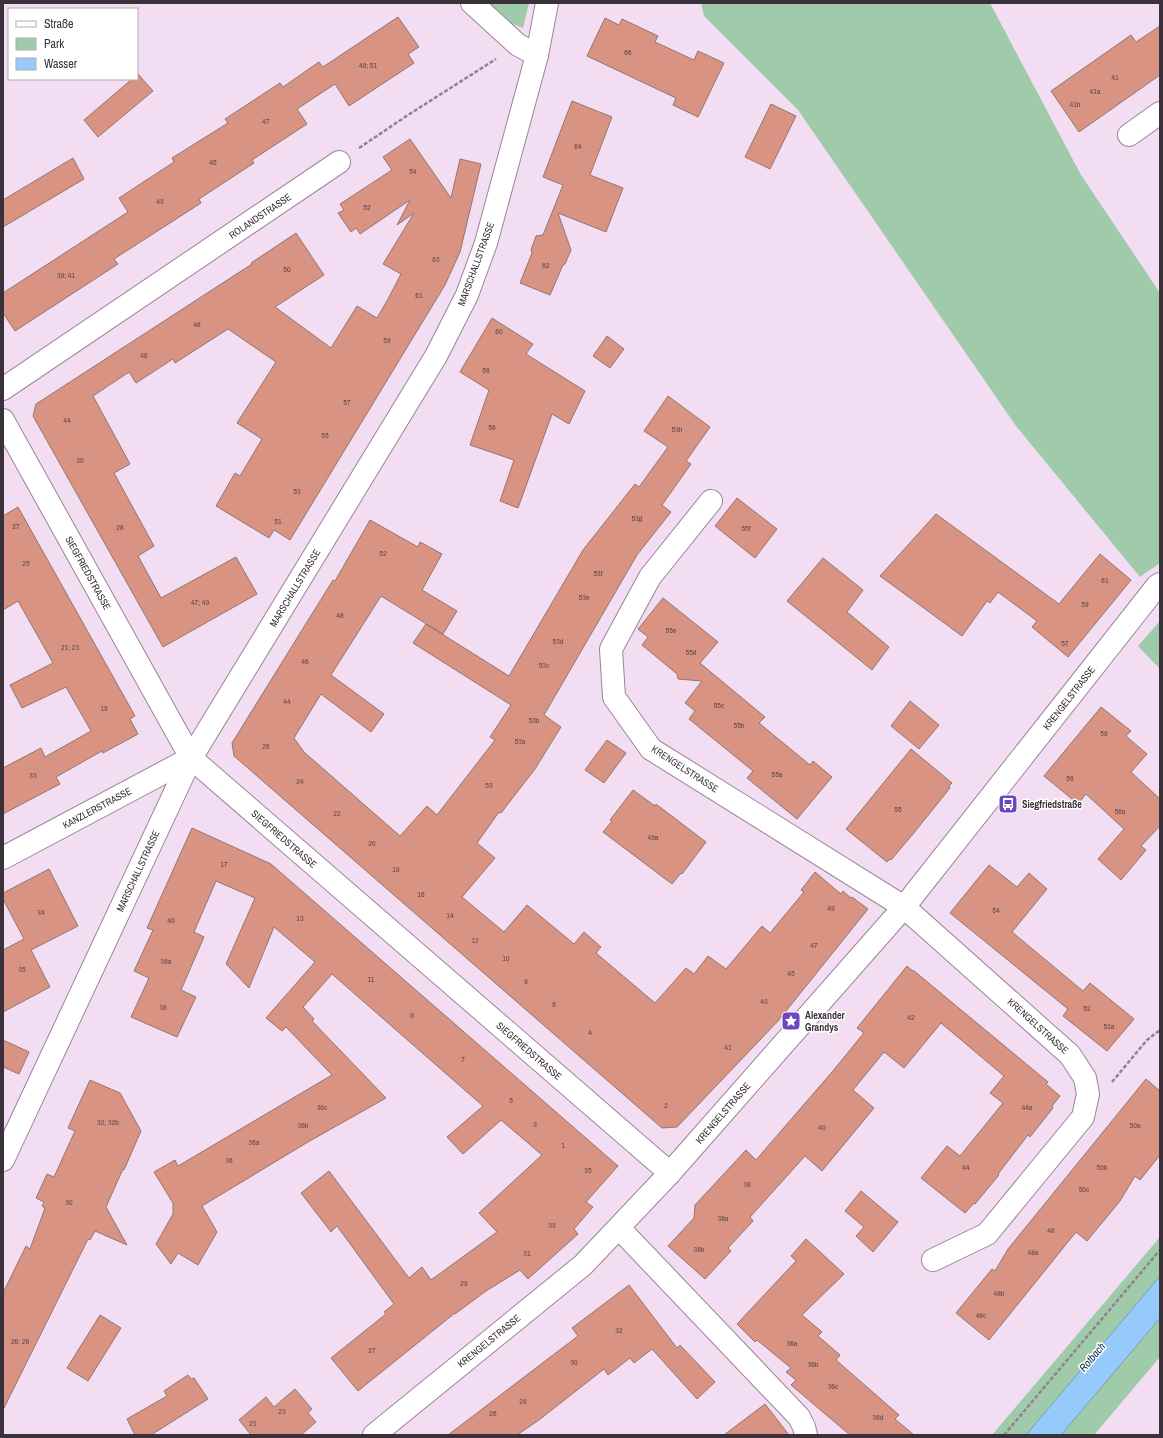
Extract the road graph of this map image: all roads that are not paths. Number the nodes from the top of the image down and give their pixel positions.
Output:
1 (472, 3) edge
2 (547, 3) edge
3 (528, 50) junction
4 (1160, 113) edge
5 (1129, 135) dead end
6 (339, 162) road end
7 (3, 389) edge
8 (3, 420) edge
9 (711, 501) dead end
10 (1160, 584) edge
11 (191, 758) junction
12 (3, 858) edge
13 (904, 907) junction
14 (3, 1160) edge
15 (670, 1173) junction
16 (619, 1228) junction
17 (933, 1260) dead end
18 (384, 1432) edge
19 (806, 1435) edge

1 - 3 street
2 - 3 street, MARSCHALLSTRASSE
3 - 11 street, MARSCHALLSTRASSE
4 - 5 street
6 - 7 street, ROLANDSTRASSE
8 - 11 street, SIEGFRIEDSTRASSE
9 - 13 street, KRENGELSTRASSE
10 - 13 street, KRENGELSTRASSE
11 - 12 street, KANZLERSTRASSE
11 - 14 street, MARSCHALLSTRASSE
11 - 15 street, SIEGFRIEDSTRASSE
13 - 15 street, KRENGELSTRASSE
13 - 17 street, KRENGELSTRASSE
15 - 16 street, KRENGELSTRASSE
16 - 18 street, KRENGELSTRASSE
16 - 19 street

